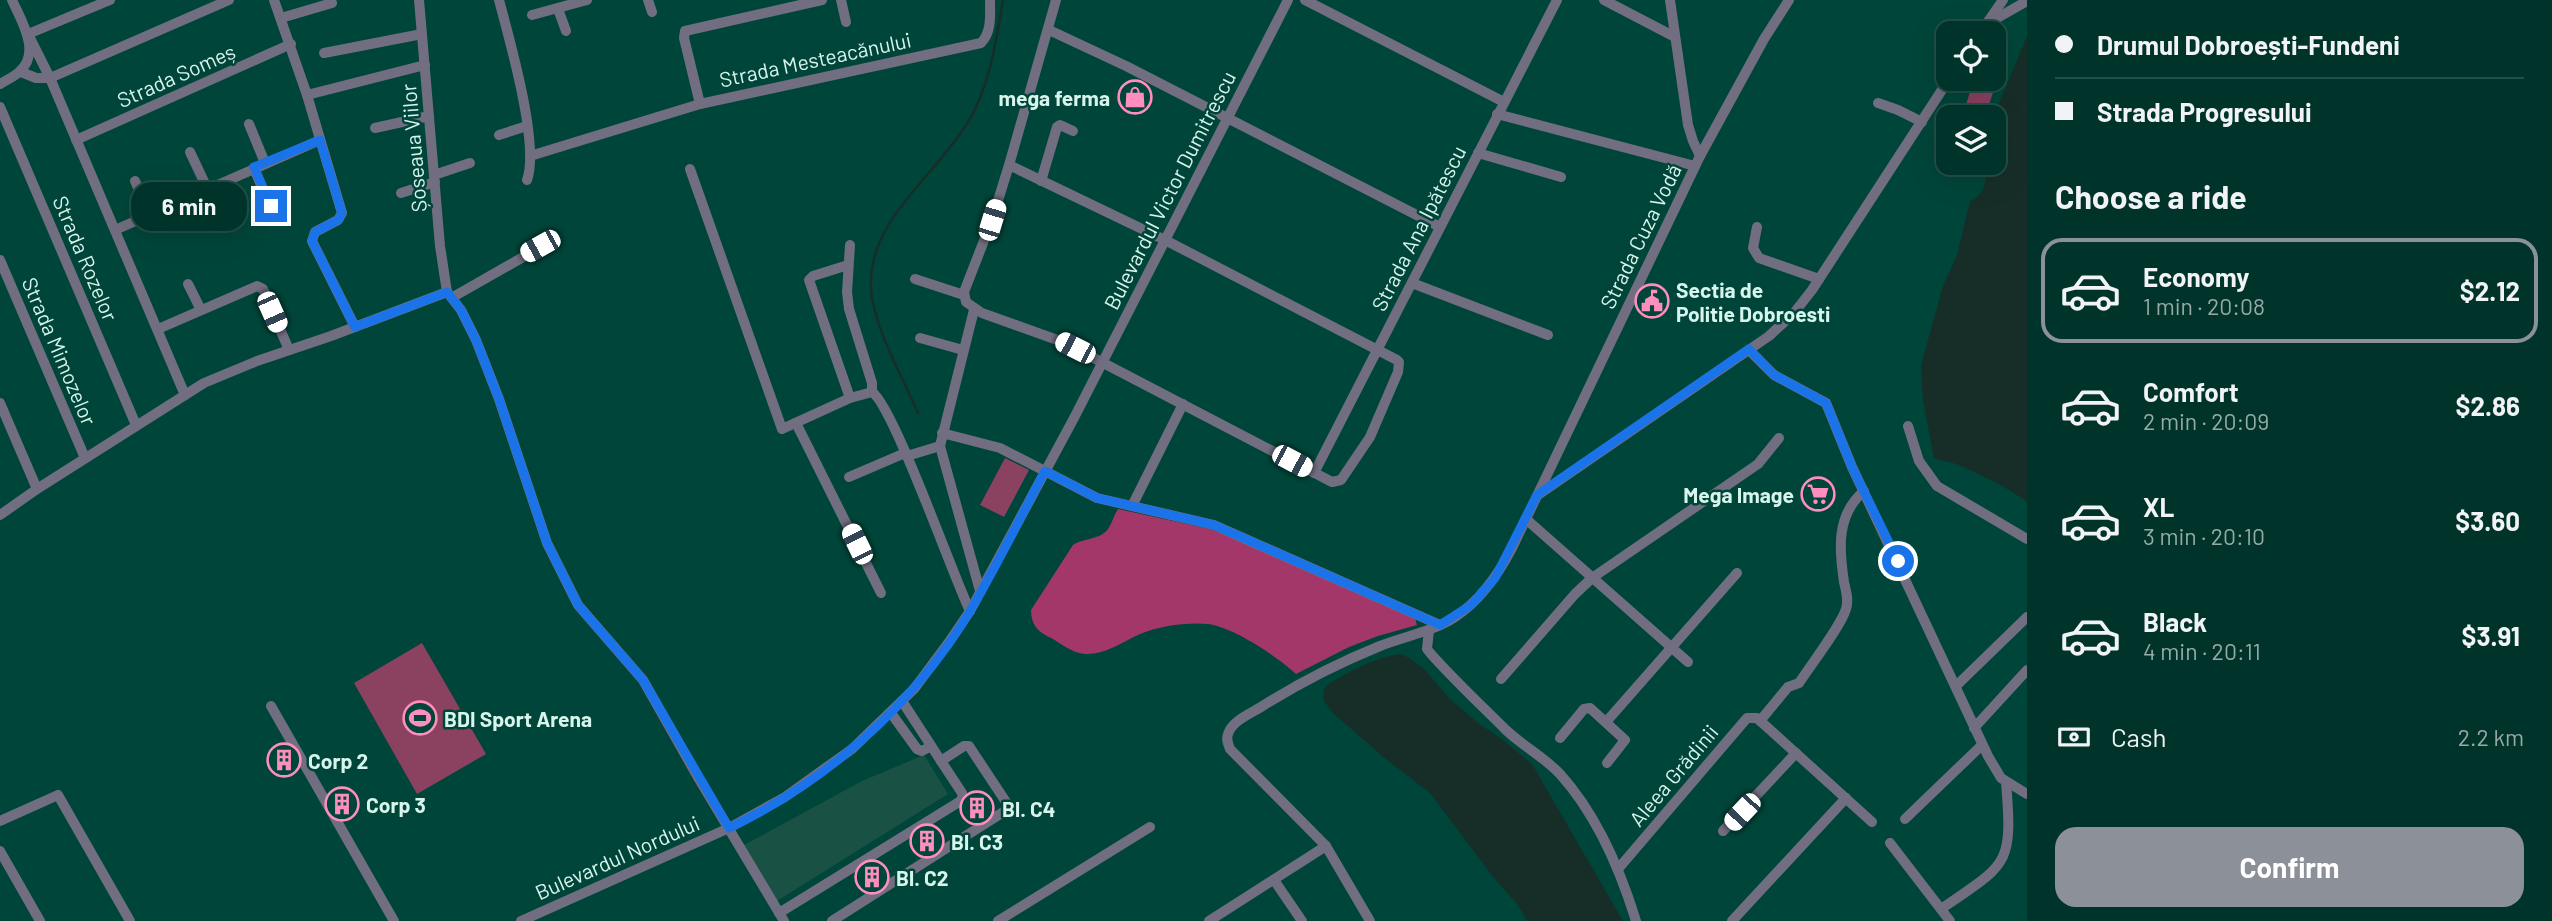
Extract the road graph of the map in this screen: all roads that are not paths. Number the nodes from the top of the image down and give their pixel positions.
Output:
1 (12, 0) edge
2 (110, 0) edge
3 (229, 0) edge
4 (274, 0) edge
5 (419, 0) edge
6 (499, 0) edge
7 (587, 0) edge
8 (648, 0) edge
9 (822, 0) edge
10 (841, 0) edge
11 (990, 0) edge
12 (1056, 0) edge
13 (1288, 0) edge
14 (1305, 0) edge
15 (1557, 0) edge
16 (1604, 0) edge
17 (1670, 0) edge
18 (1789, 0) edge
19 (2003, 0) edge
20 (2027, 1) edge
21 (575, 2) edge
22 (332, 3) dead end
23 (558, 9) junction
24 (652, 12) dead end
25 (532, 15) dead end
26 (281, 18) junction
27 (1988, 21) edge
28 (1995, 21) edge
29 (846, 22) dead end
30 (1049, 30) junction
31 (566, 31) dead end
32 (28, 34) junction
33 (422, 34) junction
34 (1675, 37) junction
35 (291, 44) junction
36 (324, 53) dead end
37 (425, 65) junction
38 (21, 72) junction
39 (50, 78) junction
40 (0, 84) edge
41 (1941, 91) edge
42 (307, 95) junction
43 (1503, 102) junction
44 (1878, 103) dead end
45 (700, 104) junction
46 (0, 107) edge
47 (1497, 114) junction
48 (429, 117) junction
49 (1228, 118) junction
50 (1922, 122) junction
51 (249, 124) dead end
52 (527, 126) junction
53 (375, 128) dead end
54 (1073, 131) dead end
55 (499, 135) dead end
56 (76, 140) junction
57 (320, 140) junction
58 (190, 152) dead end
59 (1478, 153) junction
60 (530, 156) junction
61 (1700, 156) junction
62 (265, 163) junction
63 (470, 163) dead end
64 (1009, 165) junction
65 (1695, 166) junction
66 (254, 167) junction
67 (690, 169) dead end
68 (1561, 177) dead end
69 (435, 179) junction
70 (527, 180) dead end
71 (135, 181) dead end
72 (1041, 181) junction
73 (202, 190) junction
74 (401, 193) dead end
75 (271, 206) dead end
76 (150, 214) junction
77 (1440, 227) junction
78 (1757, 227) dead end
79 (214, 228) dead end
80 (115, 230) junction
81 (553, 240) dead end
82 (1165, 240) junction
83 (850, 245) dead end
84 (0, 260) edge
85 (848, 265) junction
86 (915, 279) dead end
87 (1819, 279) junction
88 (1412, 283) junction
89 (188, 284) dead end
90 (450, 294) junction
91 (964, 295) junction
92 (972, 308) junction
93 (201, 310) junction
94 (355, 327) junction
95 (158, 330) junction
96 (1548, 334) dead end
97 (920, 338) dead end
98 (1378, 349) junction
99 (1749, 349) junction
100 (289, 350) junction
101 (963, 350) junction
102 (1102, 362) junction
103 (872, 392) junction
104 (185, 396) junction
105 (849, 398) junction
106 (0, 404) edge
107 (1183, 404) junction
108 (796, 423) junction
109 (136, 425) junction
110 (1908, 426) dead end
111 (942, 433) junction
112 (1779, 438) dead end
113 (940, 446) junction
114 (906, 454) junction
115 (85, 458) junction
116 (1045, 471) junction
117 (1314, 473) junction
118 (849, 477) dead end
119 (37, 489) junction
120 (1864, 491) junction
121 (1537, 495) junction
122 (1132, 506) junction
123 (0, 515) edge
124 (1526, 519) junction
125 (2027, 539) edge
126 (1737, 573) dead end
127 (1592, 578) junction
128 (980, 591) junction
129 (881, 593) dead end
130 (970, 611) junction
131 (2027, 617) edge
132 (1440, 625) junction
133 (1429, 630) junction
134 (1672, 648) junction
135 (1688, 662) dead end
136 (2027, 670) edge
137 (1501, 679) dead end
138 (1956, 686) junction
139 (902, 701) junction
140 (271, 706) dead end
141 (891, 713) junction
142 (1760, 721) junction
143 (1606, 722) junction
144 (1975, 728) junction
145 (1560, 738) dead end
146 (1982, 745) junction
147 (931, 746) junction
148 (1796, 753) junction
149 (941, 761) junction
150 (1607, 763) dead end
151 (2006, 782) junction
152 (2027, 794) edge
153 (1846, 798) junction
154 (1905, 818) dead end
155 (0, 821) edge
156 (1872, 822) dead end
157 (1150, 827) dead end
158 (729, 828) junction
159 (1723, 831) dead end
160 (1890, 843) dead end
161 (1326, 846) junction
162 (0, 851) edge
163 (1618, 869) junction
164 (1273, 880) junction
165 (1941, 909) junction
166 (781, 917) edge
167 (1223, 917) edge
168 (40, 921) edge
169 (130, 921) edge
170 (394, 921) edge
171 (522, 921) edge
172 (832, 921) edge
173 (998, 921) edge
174 (1209, 921) edge
175 (1302, 921) edge
176 (1370, 921) edge
177 (1636, 921) edge
178 (1732, 921) edge
179 (1950, 921) edge

1 - 32 street
2 - 32 street
3 - 39 street
4 - 26 street
5 - 33 street, Șoseaua Viilor
6 - 52 street
7 - 21 street
8 - 24 street
9 - 45 street, Strada Mesteacănului
10 - 29 street, Strada Mesteacănului
11 - 45 street, Strada Mesteacănului
12 - 30 street
13 - 49 street, Bulevardul Victor Dumitrescu
14 - 43 street
15 - 43 street, Strada Ana Ipătescu
16 - 34 street
17 - 34 street
18 - 61 street, Strada Cuza Vodă
19 - 27 street
20 - 28 street
21 - 23 street
22 - 26 street
23 - 25 street
23 - 31 street
26 - 35 street
30 - 49 street
30 - 64 street
32 - 38 street
32 - 39 street
33 - 36 street
33 - 37 street, Șoseaua Viilor
34 - 61 street
35 - 42 street
35 - 56 street, Strada Someș
37 - 42 street
37 - 48 street, Șoseaua Viilor
38 - 39 street
38 - 40 street
39 - 56 street
41 - 50 street
42 - 57 street
43 - 47 street, Strada Ana Ipătescu
44 - 50 street
45 - 60 street
46 - 109 street, Strada Rozelor
47 - 59 street, Strada Ana Ipătescu
47 - 65 street
48 - 53 street
48 - 69 street, Șoseaua Viilor
49 - 77 street
49 - 82 street, Bulevardul Victor Dumitrescu
50 - 87 street
51 - 62 street
52 - 55 street
52 - 60 street
54 - 72 street
56 - 80 street
57 - 62 street
57 - 94 street
58 - 73 street
59 - 68 street
59 - 77 street, Strada Ana Ipătescu
60 - 70 street
61 - 65 street, Strada Cuza Vodă
62 - 66 street
63 - 69 street
64 - 72 street
64 - 91 street
65 - 121 street, Strada Cuza Vodă
66 - 73 street
66 - 75 street
67 - 108 street
69 - 74 street
69 - 90 street, Șoseaua Viilor
71 - 76 street
72 - 82 street
73 - 76 street
73 - 79 street
76 - 80 street
77 - 88 street, Strada Ana Ipătescu
78 - 87 street
80 - 95 street
81 - 90 street
82 - 98 street
82 - 102 street, Bulevardul Victor Dumitrescu
83 - 85 street
84 - 115 street, Strada Mimozelor
85 - 103 street
85 - 105 street
86 - 91 street
87 - 99 street
88 - 96 street
88 - 98 street, Strada Ana Ipătescu
89 - 93 street
90 - 94 street
90 - 158 street
91 - 92 street
92 - 101 street
92 - 102 street
93 - 95 street
93 - 100 street
94 - 100 street
95 - 104 street
97 - 101 street
98 - 117 street, Strada Ana Ipătescu
98 - 117 street
99 - 120 street
99 - 121 street
100 - 104 street
101 - 111 street
102 - 107 street
102 - 116 street, Bulevardul Victor Dumitrescu
103 - 105 street
103 - 114 street
104 - 109 street
105 - 108 street
106 - 119 street
107 - 117 street
107 - 122 street
108 - 129 street
109 - 115 street
110 - 125 street
111 - 113 street
111 - 116 street
112 - 127 street
113 - 114 street
113 - 128 street
114 - 118 street
114 - 130 street
115 - 119 street
116 - 122 street
116 - 128 street, Bulevardul Victor Dumitrescu
119 - 123 street
120 - 138 street
120 - 142 street, Aleea Grădinii
121 - 124 street, Strada Cuza Vodă
122 - 132 street
124 - 127 street
124 - 132 street, Strada Cuza Vodă
126 - 134 street
127 - 134 street
127 - 137 street
128 - 130 street, Bulevardul Victor Dumitrescu
130 - 139 street, Bulevardul Victor Dumitrescu
131 - 138 street
132 - 133 street, Strada Cuza Vodă
133 - 161 street, Strada Cuza Vodă
133 - 163 street
134 - 135 street
134 - 143 street
136 - 144 street
138 - 144 street
139 - 141 street, Bulevardul Nordului
139 - 147 street
140 - 170 street
141 - 147 street
141 - 158 street, Bulevardul Nordului
142 - 148 street
142 - 163 street, Aleea Grădinii
143 - 145 street
143 - 150 street
144 - 146 street
146 - 151 street
146 - 154 street
147 - 149 street
148 - 153 street
148 - 159 street
149 - 166 street
149 - 172 street
151 - 152 street
151 - 165 street
153 - 156 street
153 - 178 street
155 - 169 street
157 - 173 street
158 - 166 street
158 - 171 street, Bulevardul Nordului
160 - 165 street
161 - 164 street
161 - 176 street
162 - 168 street
163 - 177 street
164 - 167 street
164 - 175 street
165 - 179 street
167 - 174 street

